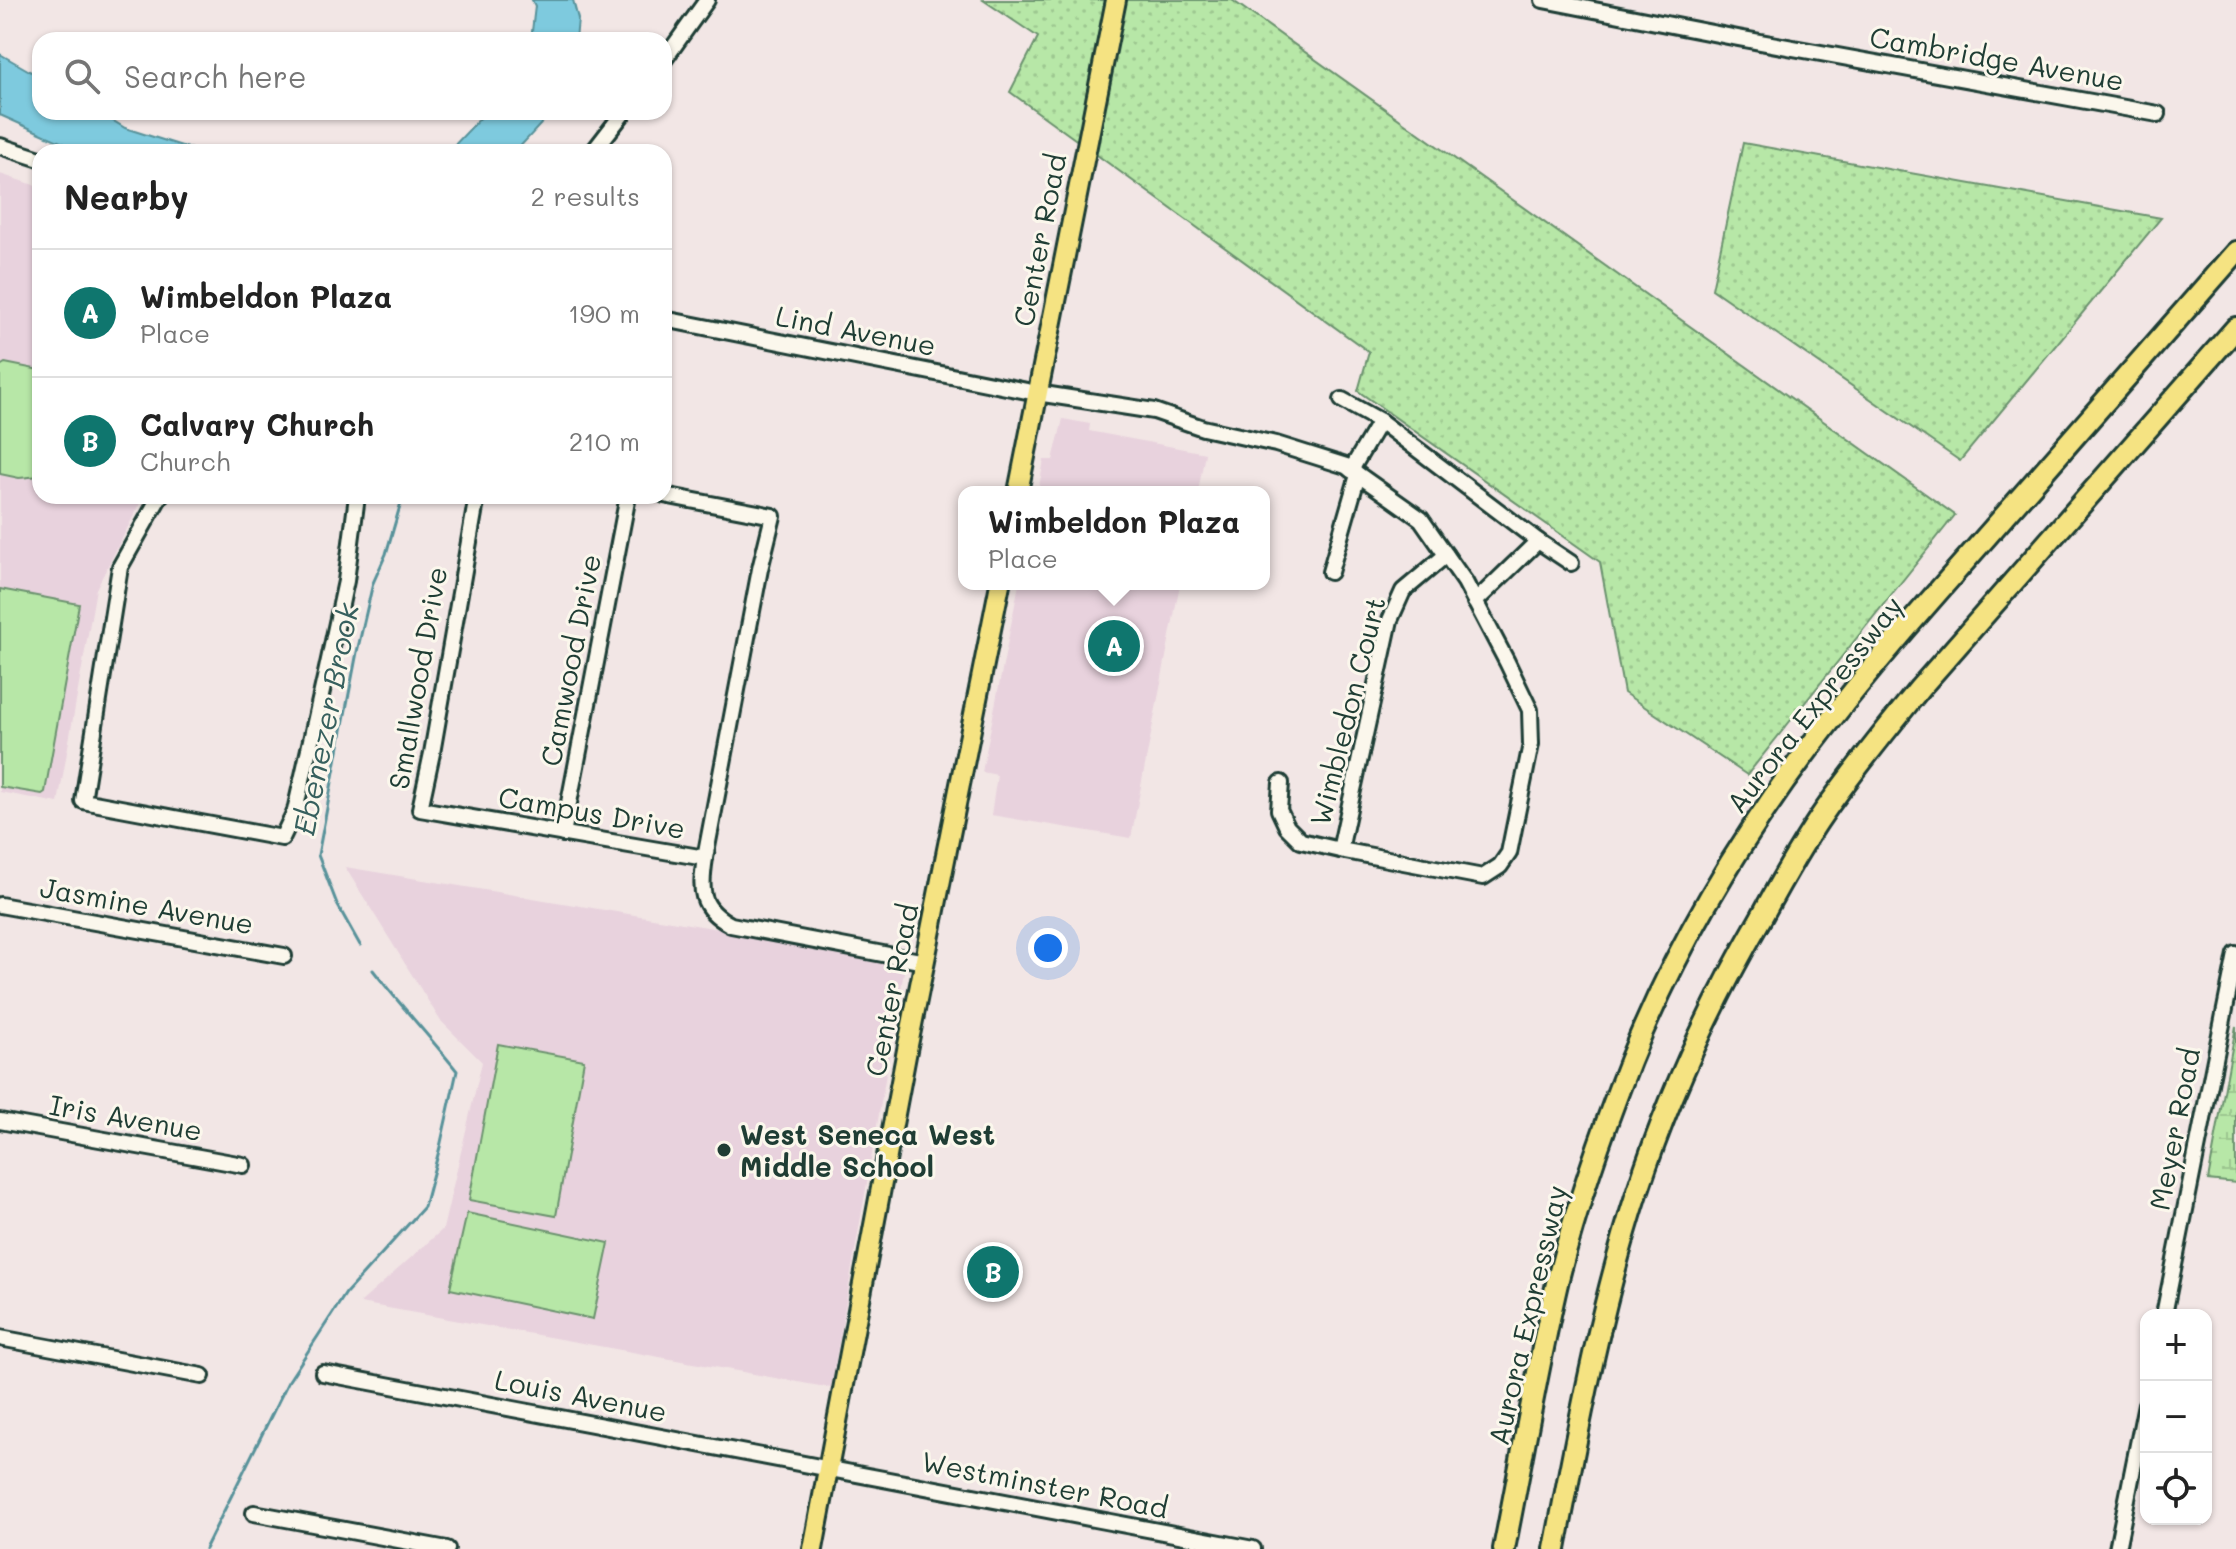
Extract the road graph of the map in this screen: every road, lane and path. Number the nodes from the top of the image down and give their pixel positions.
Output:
1 (707, 0) edge
2 (1116, 0) edge
3 (1543, 0) edge
4 (672, 49) edge
5 (2158, 114) dead end
6 (618, 120) edge
7 (599, 144) edge
8 (0, 146) edge
9 (32, 156) edge
10 (2236, 252) edge
11 (672, 321) edge
12 (2236, 328) edge
13 (2236, 335) edge
14 (2207, 361) junction
15 (1037, 393) junction
16 (1342, 400) dead end
17 (1380, 421) junction
18 (1355, 472) junction
19 (1019, 486) edge
20 (672, 497) edge
21 (155, 504) edge
22 (356, 504) edge
23 (476, 504) edge
24 (626, 504) edge
25 (1538, 541) junction
26 (1446, 555) junction
27 (1571, 563) dead end
28 (1330, 572) dead end
29 (999, 590) edge
30 (1475, 602) junction
31 (1281, 783) dead end
32 (480, 820) joint
33 (563, 834) junction
34 (1340, 850) junction
35 (705, 858) junction
36 (0, 905) edge
37 (2236, 954) edge
38 (284, 956) dead end
39 (925, 962) junction
40 (0, 1121) edge
41 (243, 1165) dead end
42 (2165, 1309) edge
43 (0, 1338) edge
44 (323, 1373) dead end
45 (202, 1376) dead end
46 (2140, 1434) edge
47 (829, 1470) junction
48 (254, 1513) dead end
49 (447, 1549) edge
50 (813, 1549) edge
51 (1253, 1549) edge
52 (1504, 1549) edge
53 (1555, 1549) edge
54 (2117, 1549) edge

1 - 4 street
2 - 15 main road, Center Road
3 - 5 street, Cambridge Avenue
6 - 7 street
8 - 9 street
10 - 52 highway, Aurora Expressway
11 - 15 street, Lind Avenue
12 - 14 highway
13 - 14 highway
14 - 53 highway
15 - 18 street, Wimbledon Court
15 - 19 main road, Center Road
16 - 17 street
17 - 18 street
17 - 25 street
18 - 26 street, Wimbledon Court
18 - 28 street
20 - 35 street
21 - 22 street
23 - 32 street, Smallwood Drive
24 - 33 street, Camwood Drive
25 - 27 street
25 - 30 street
26 - 30 street, Wimbledon Court
26 - 34 street, Wimbledon Court
29 - 39 main road, Center Road
30 - 34 street, Wimbledon Court
31 - 34 street, Wimbledon Court
32 - 33 street, Campus Drive
33 - 35 street, Campus Drive
35 - 39 street, Campus Drive
36 - 38 street, Jasmine Avenue
37 - 42 street, Meyer Road
39 - 47 main road, Center Road
40 - 41 street, Iris Avenue
43 - 45 street
44 - 47 street, Louis Avenue
46 - 54 street
47 - 50 main road, Center Road
47 - 51 street, Westminster Road
48 - 49 street

